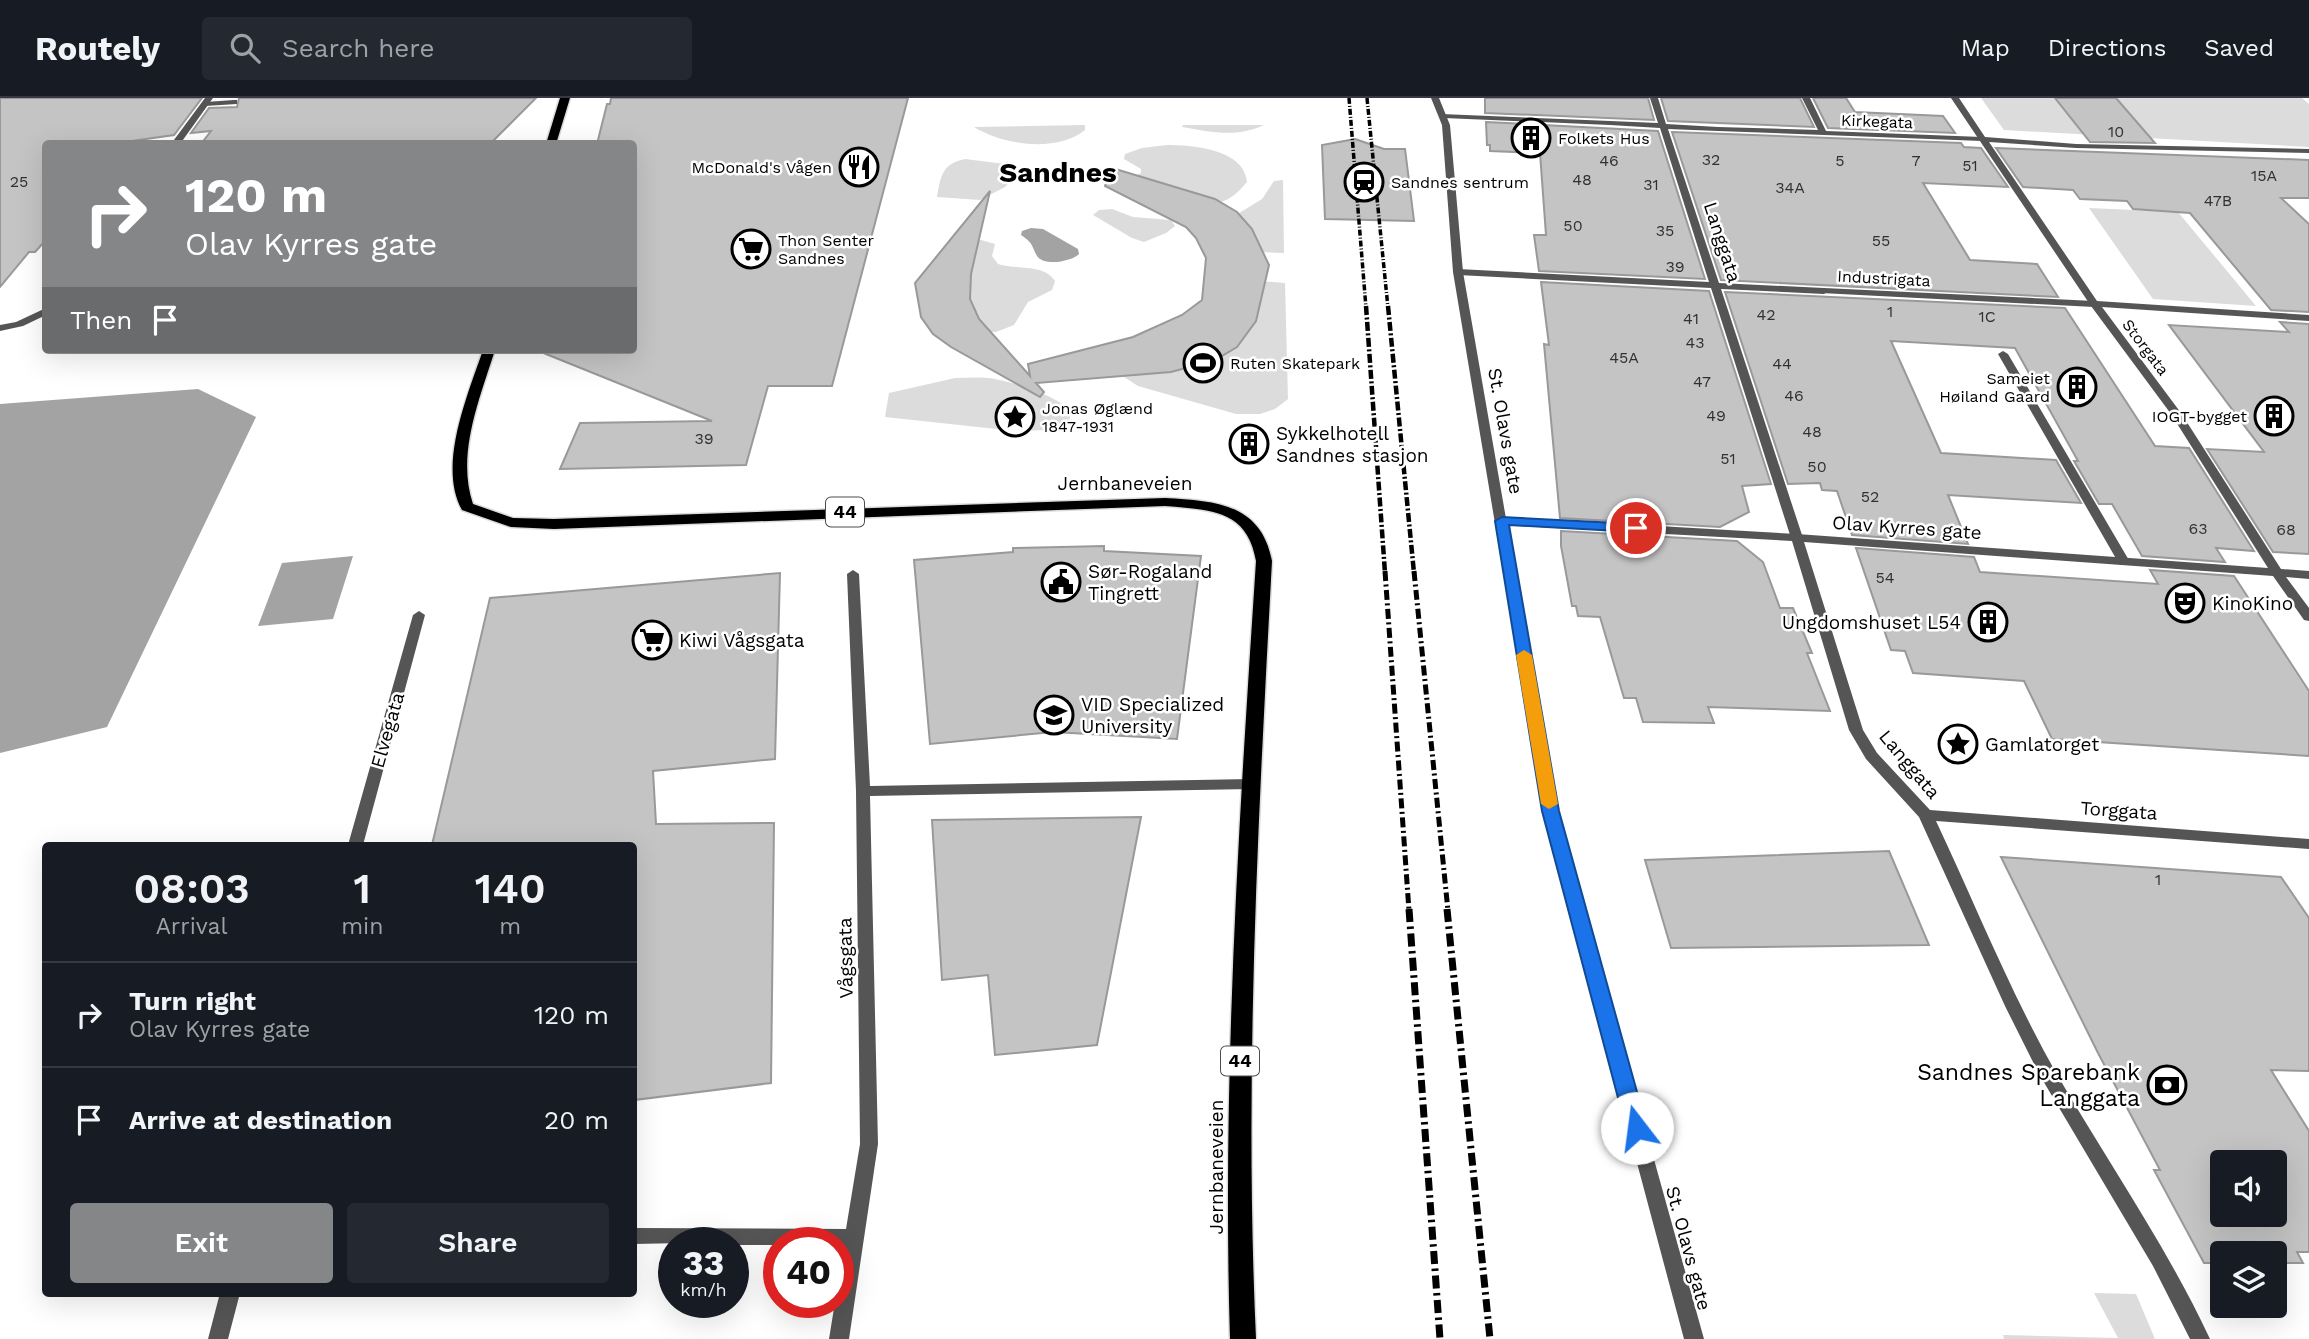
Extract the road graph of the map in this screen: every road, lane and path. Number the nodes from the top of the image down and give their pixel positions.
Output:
1 (565, 98) edge
2 (1435, 98) edge
3 (1654, 98) edge
4 (1806, 98) edge
5 (1955, 98) edge
6 (207, 101) edge
7 (234, 102) dead end
8 (1444, 116) junction
9 (1663, 125) junction
10 (1823, 132) junction
11 (1982, 139) junction
12 (178, 140) edge
13 (552, 140) edge
14 (2309, 151) edge
15 (1458, 272) junction
16 (1715, 285) junction
17 (2094, 304) junction
18 (42, 313) edge
19 (2309, 318) edge
20 (0, 328) edge
21 (488, 354) edge
22 (2003, 354) dead end
23 (1502, 521) junction
24 (1797, 538) junction
25 (2124, 562) junction
26 (2277, 573) junction
27 (853, 575) dead end
28 (2309, 575) edge
29 (419, 615) dead end
30 (2309, 617) edge
31 (1251, 784) junction
32 (863, 791) junction
33 (1926, 815) junction
34 (356, 842) edge
35 (2309, 844) edge
36 (637, 1236) edge
37 (855, 1237) junction
38 (229, 1297) edge
39 (218, 1339) edge
40 (839, 1339) edge
41 (1243, 1339) edge
42 (1695, 1339) edge
43 (2200, 1339) edge

1 - 13 main road
2 - 8 street, St. Olavs gate
3 - 9 street, Langgata
4 - 10 street
5 - 11 street, Storgata
6 - 7 street
6 - 12 street
8 - 9 street, Kirkegata
8 - 15 street, St. Olavs gate
9 - 10 street, Kirkegata
9 - 16 street, Langgata
10 - 11 street, Kirkegata
11 - 14 street, Kirkegata
11 - 17 street, Storgata
15 - 16 street, Industrigata
15 - 23 street, St. Olavs gate
16 - 17 street, Industrigata
16 - 24 street, Langgata
17 - 19 street, Industrigata
17 - 26 street, Storgata
18 - 20 street
21 - 31 main road, Jernbaneveien / 44
22 - 25 street
23 - 24 street, Olav Kyrres gate
23 - 42 street, St. Olavs gate
24 - 25 street, Olav Kyrres gate
24 - 33 street, Langgata
25 - 26 street, Olav Kyrres gate
26 - 28 street, Olav Kyrres gate
26 - 30 street, Storgata
27 - 32 street, Vågsgata
29 - 34 street, Elvegata
31 - 32 street
31 - 41 main road, Jernbaneveien / 44
32 - 37 street, Vågsgata
33 - 35 street, Torggata
33 - 43 street, Langgata
36 - 37 street
37 - 40 street, Vågsgata
38 - 39 street

